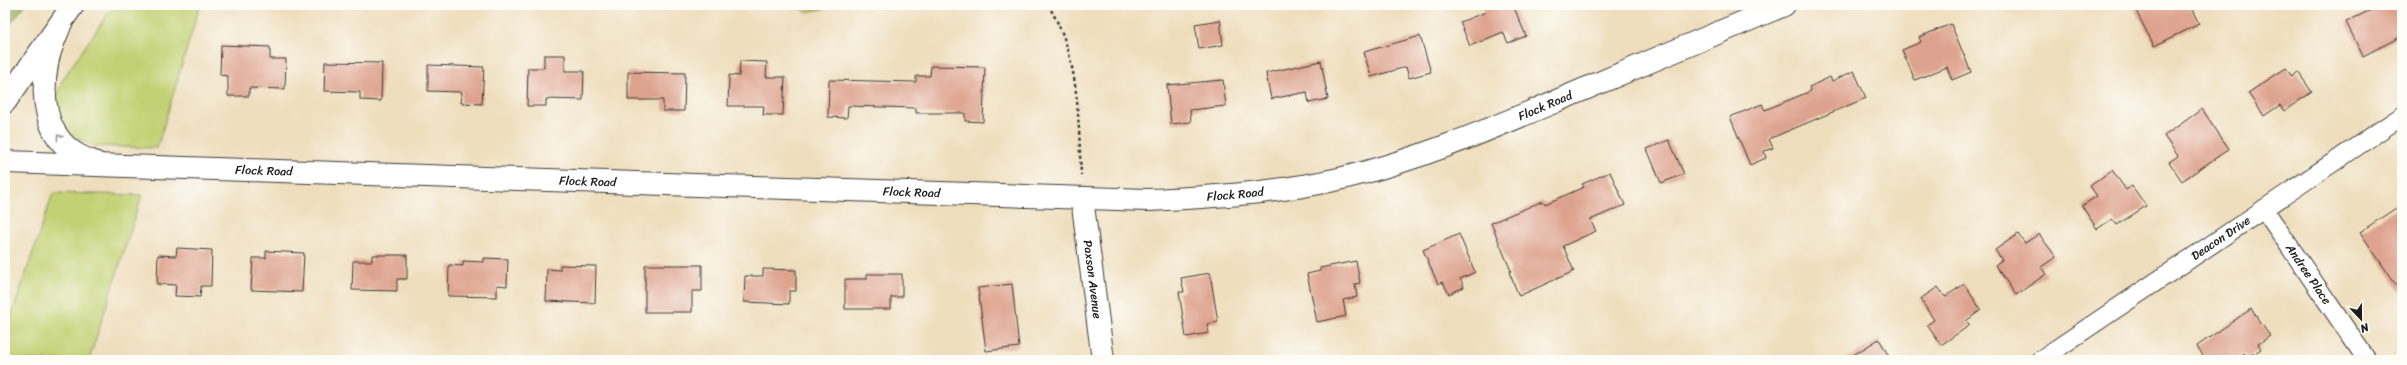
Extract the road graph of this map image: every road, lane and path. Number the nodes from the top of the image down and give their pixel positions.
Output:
1 (73, 5) edge
2 (1048, 5) edge
3 (1784, 5) edge
4 (61, 23) junction
5 (5, 102) edge
6 (2402, 116) edge
7 (5, 162) edge
8 (103, 165) junction
9 (1082, 198) junction
10 (2264, 209) junction
11 (1103, 360) edge
12 (2040, 360) edge
13 (2367, 360) edge

1 - 4 main road
2 - 9 path
3 - 9 main road, Flock Road
4 - 5 main road
8 -> 4 main road
6 - 10 street, Deacon Drive
7 - 8 main road, Flock Road
8 - 9 main road, Flock Road
9 - 11 main road, Paxson Avenue
10 - 12 street, Deacon Drive
10 - 13 street, Andree Place

